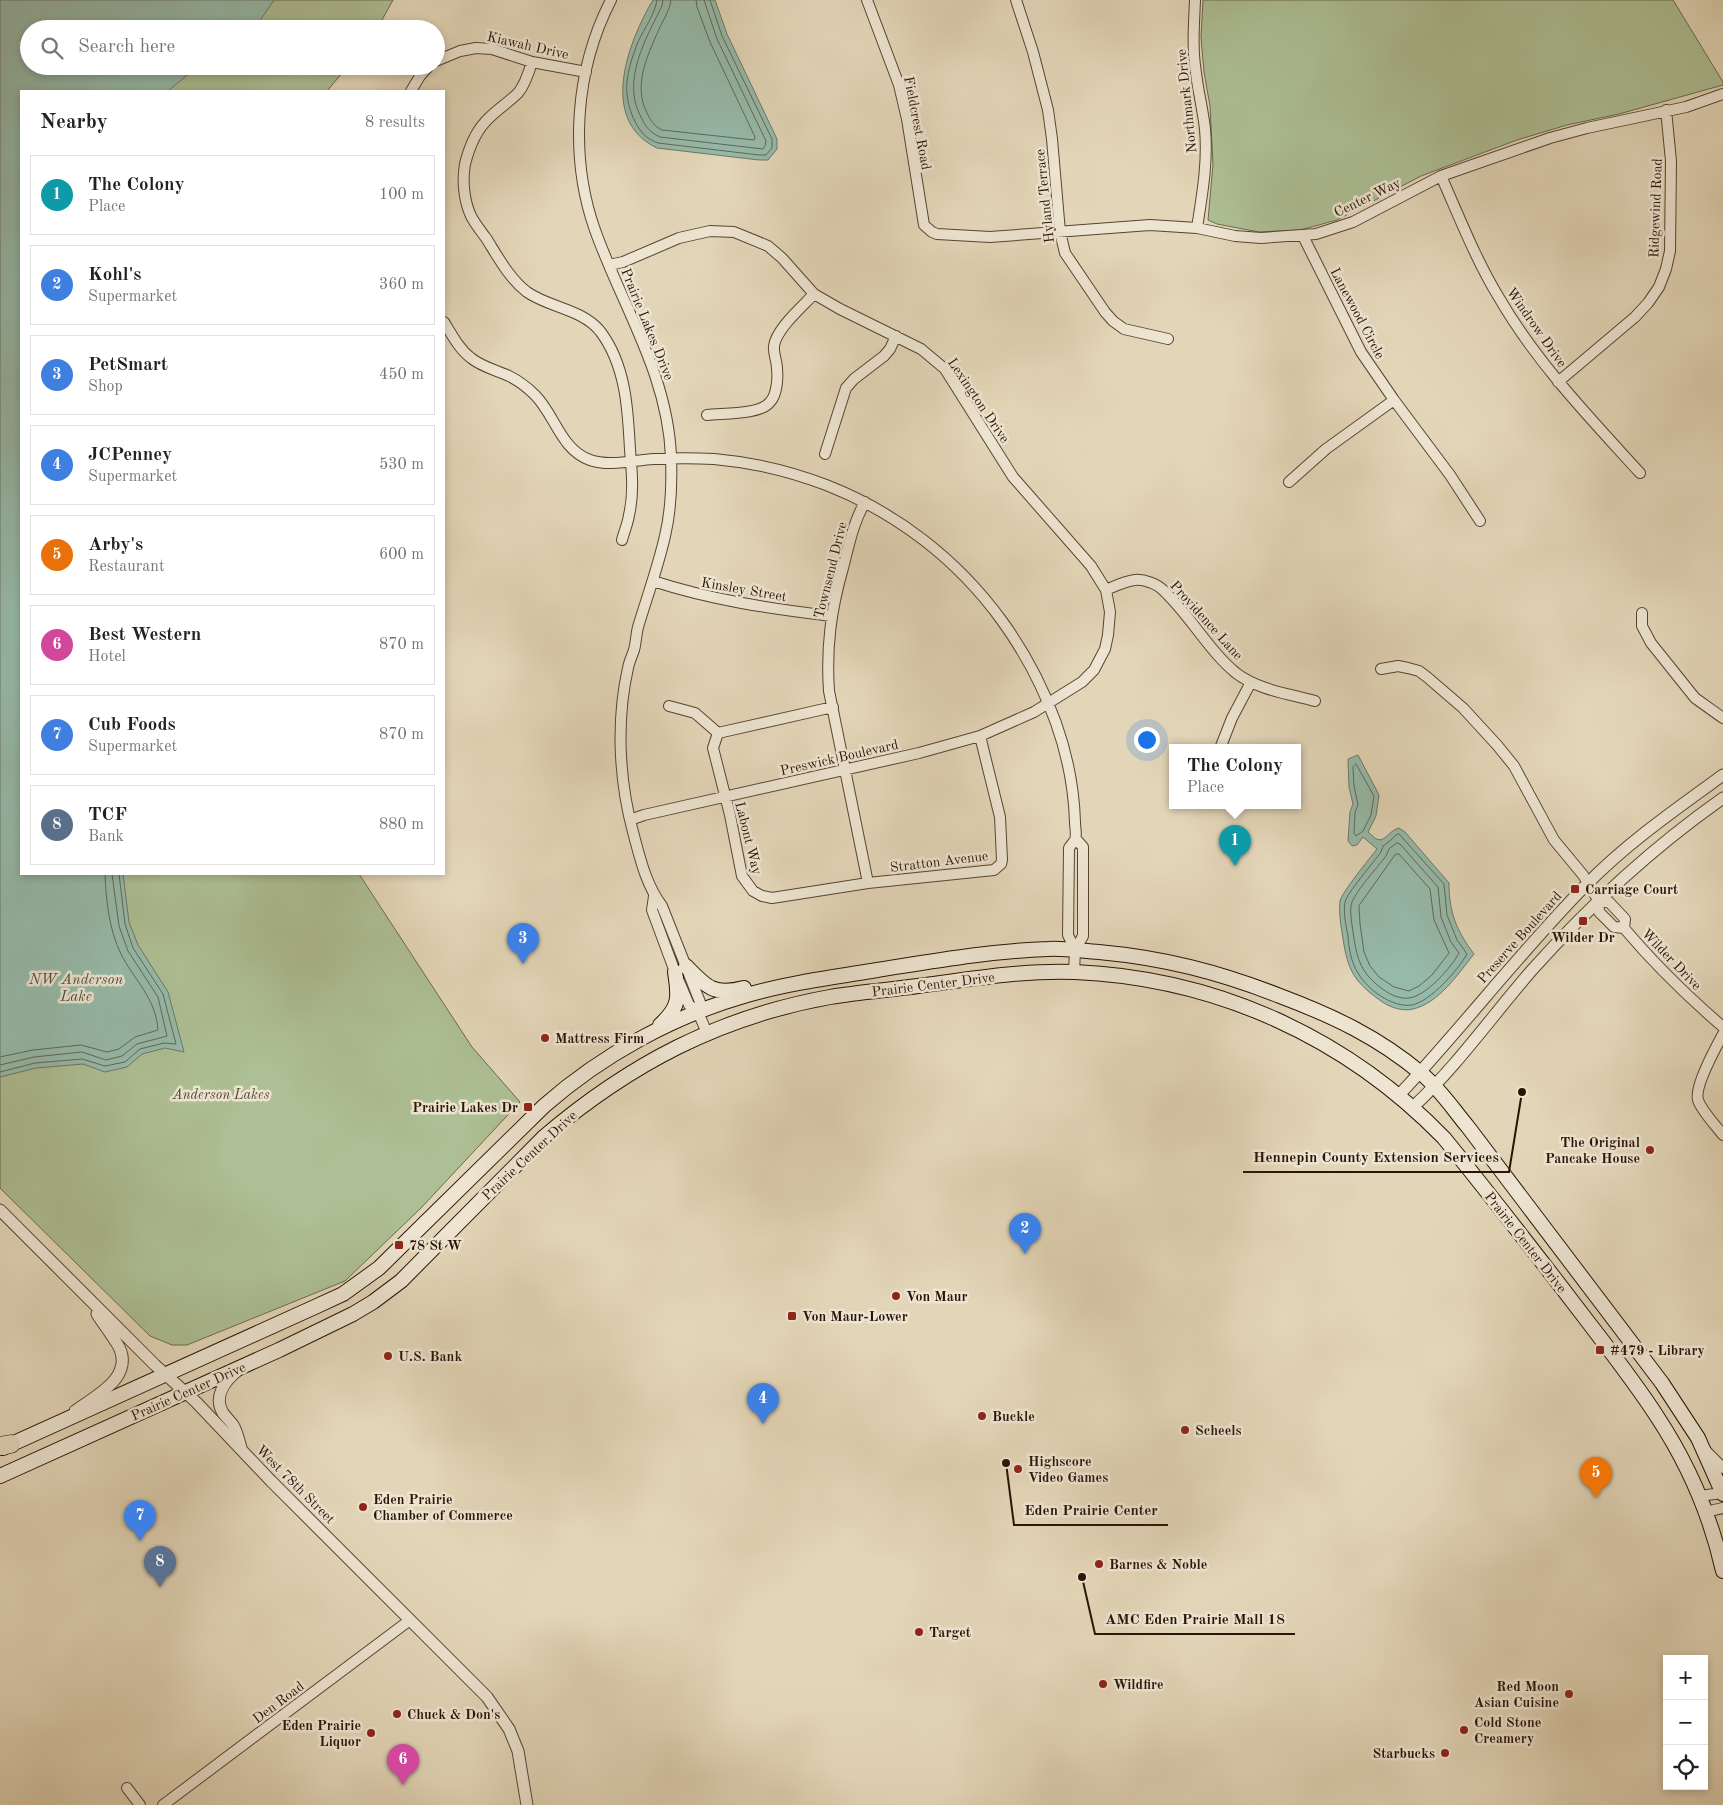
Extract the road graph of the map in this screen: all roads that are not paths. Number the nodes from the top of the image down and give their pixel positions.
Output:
1 (611, 0) edge
2 (867, 0) edge
3 (1016, 0) edge
4 (1195, 0) edge
5 (445, 57) edge
6 (532, 62) junction
7 (586, 72) junction
8 (421, 75) edge
9 (412, 90) edge
10 (1723, 94) edge
11 (1666, 110) junction
12 (1441, 176) junction
13 (924, 225) joint
14 (1197, 228) junction
15 (1060, 232) junction
16 (1303, 236) junction
17 (610, 265) junction
18 (814, 294) junction
19 (445, 324) edge
20 (896, 336) junction
21 (1168, 339) dead end
22 (1558, 382) junction
23 (1394, 400) junction
24 (707, 415) dead end
25 (825, 454) dead end
26 (671, 459) junction
27 (631, 461) junction
28 (1640, 473) dead end
29 (1290, 482) dead end
30 (865, 502) junction
31 (1480, 521) dead end
32 (622, 540) dead end
33 (653, 581) junction
34 (1106, 590) junction
35 (1642, 613) dead end
36 (832, 616) junction
37 (1381, 669) dead end
38 (1251, 682) junction
39 (1315, 701) dead end
40 (1049, 704) junction
41 (669, 706) dead end
42 (833, 708) junction
43 (1723, 718) edge
44 (718, 733) junction
45 (980, 736) junction
46 (1222, 744) edge
47 (845, 769) junction
48 (1723, 775) edge
49 (725, 797) junction
50 (1723, 798) edge
51 (630, 820) junction
52 (1076, 839) junction
53 (868, 883) junction
54 (1588, 884) junction
55 (1598, 900) junction
56 (1075, 950) junction
57 (681, 969) junction
58 (1074, 972) junction
59 (829, 978) junction
60 (698, 1012) junction
61 (1723, 1027) edge
62 (706, 1033) junction
63 (1723, 1034) edge
64 (649, 1035) junction
65 (1420, 1073) junction
66 (1435, 1086) junction
67 (1399, 1095) junction
68 (1413, 1107) junction
69 (1723, 1135) edge
70 (0, 1210) edge
71 (80, 1290) junction
72 (244, 1366) junction
73 (166, 1375) junction
74 (184, 1392) junction
75 (61, 1421) junction
76 (4, 1446) edge
77 (1702, 1447) junction
78 (241, 1450) junction
79 (1723, 1468) edge
80 (0, 1476) edge
81 (1723, 1493) edge
82 (1699, 1496) junction
83 (1723, 1508) edge
84 (1705, 1512) junction
85 (1723, 1571) edge
86 (410, 1620) junction
87 (127, 1788) dead end
88 (140, 1805) edge
89 (162, 1805) edge
90 (528, 1805) edge

1 - 7 street, Prairie Lakes Drive
2 - 13 street, Fieldcrest Road
3 - 15 street, Hyland Terrace
4 - 14 street, Northmark Drive
5 - 6 street, Kiawah Drive
6 - 7 street, Kiawah Drive
6 - 27 street
7 - 17 street, Prairie Lakes Drive
8 - 9 street
10 - 11 street, Center Way
11 - 12 street, Center Way
11 - 22 street, Ridgewind Road
12 - 16 street, Center Way
12 - 22 street, Windrow Drive
13 - 15 street, Center Way
14 - 15 street, Center Way
14 - 16 street, Center Way
15 - 21 street, Hyland Terrace
16 - 23 street, Lanewood Circle
17 - 18 street, Lexington Drive
17 - 26 street, Prairie Lakes Drive
18 - 20 street, Lexington Drive
18 - 24 street
19 - 27 street
20 - 25 street
20 - 34 street, Lexington Drive
22 - 28 street, Windrow Drive
23 - 29 street
23 - 31 street, Lanewood Circle
26 - 27 street
26 - 30 street
26 - 33 street, Prairie Lakes Drive
27 - 32 street
30 - 36 street, Townsend Drive
30 - 40 street
33 - 36 street, Kinsley Street
33 - 51 street, Prairie Lakes Drive
34 - 38 street, Providence Lane
34 - 40 street, Lexington Drive
35 - 43 street
36 - 42 street, Townsend Drive
37 - 54 street
38 - 39 street, Providence Lane
38 - 46 street
40 - 45 street, Preswick Boulevard
40 - 52 street
41 - 44 street
42 - 44 street
42 - 47 street, Townsend Drive
44 - 49 street, Labont Way
45 - 47 street, Preswick Boulevard
45 - 53 street, Stratton Avenue
47 - 49 street, Preswick Boulevard
47 - 53 street, Townsend Drive
48 - 54 street, Preserve Boulevard
49 - 51 street, Preswick Boulevard
49 - 53 street, Labont Way
50 - 55 street
51 - 57 street, Prairie Lakes Drive
52 - 56 street
52 - 56 street
54 - 55 street
54 - 65 street, Preserve Boulevard
55 - 61 street, Wilder Drive
55 - 66 street
56 - 58 street
56 - 59 main road, Prairie Center Drive
56 - 65 main road, Prairie Center Drive
57 - 59 main road
57 - 60 street, Prairie Lakes Drive
57 - 64 main road
58 - 62 main road, Prairie Center Drive
58 - 67 main road, Prairie Center Drive
59 - 60 main road, Prairie Center Drive
60 - 62 street, Prairie Lakes Drive
60 - 64 main road, Prairie Center Drive
62 - 72 main road, Prairie Center Drive
63 - 69 street
64 - 73 main road, Prairie Center Drive
65 - 66 main road, Prairie Center Drive
65 - 67 street, Preserve Boulevard
66 - 68 street
66 - 77 main road, Prairie Center Drive
67 - 68 main road, Prairie Center Drive
68 - 82 main road, Prairie Center Drive
70 - 71 street, West 78th Street
71 - 73 street, West 78th Street
71 - 75 street
72 - 74 main road, Prairie Center Drive
72 - 78 street
73 - 74 street, West 78th Street
73 - 75 main road, Prairie Center Drive
74 - 78 street, West 78th Street
74 - 80 main road, Prairie Center Drive
75 - 76 main road, Prairie Center Drive
77 - 79 street
77 - 81 main road, Prairie Center Drive
78 - 86 street, West 78th Street
81 - 82 street
82 - 84 main road, Prairie Center Drive
83 - 84 street
84 - 85 main road, Prairie Center Drive
86 - 89 street, Den Road
86 - 90 street, West 78th Street
87 - 88 street

